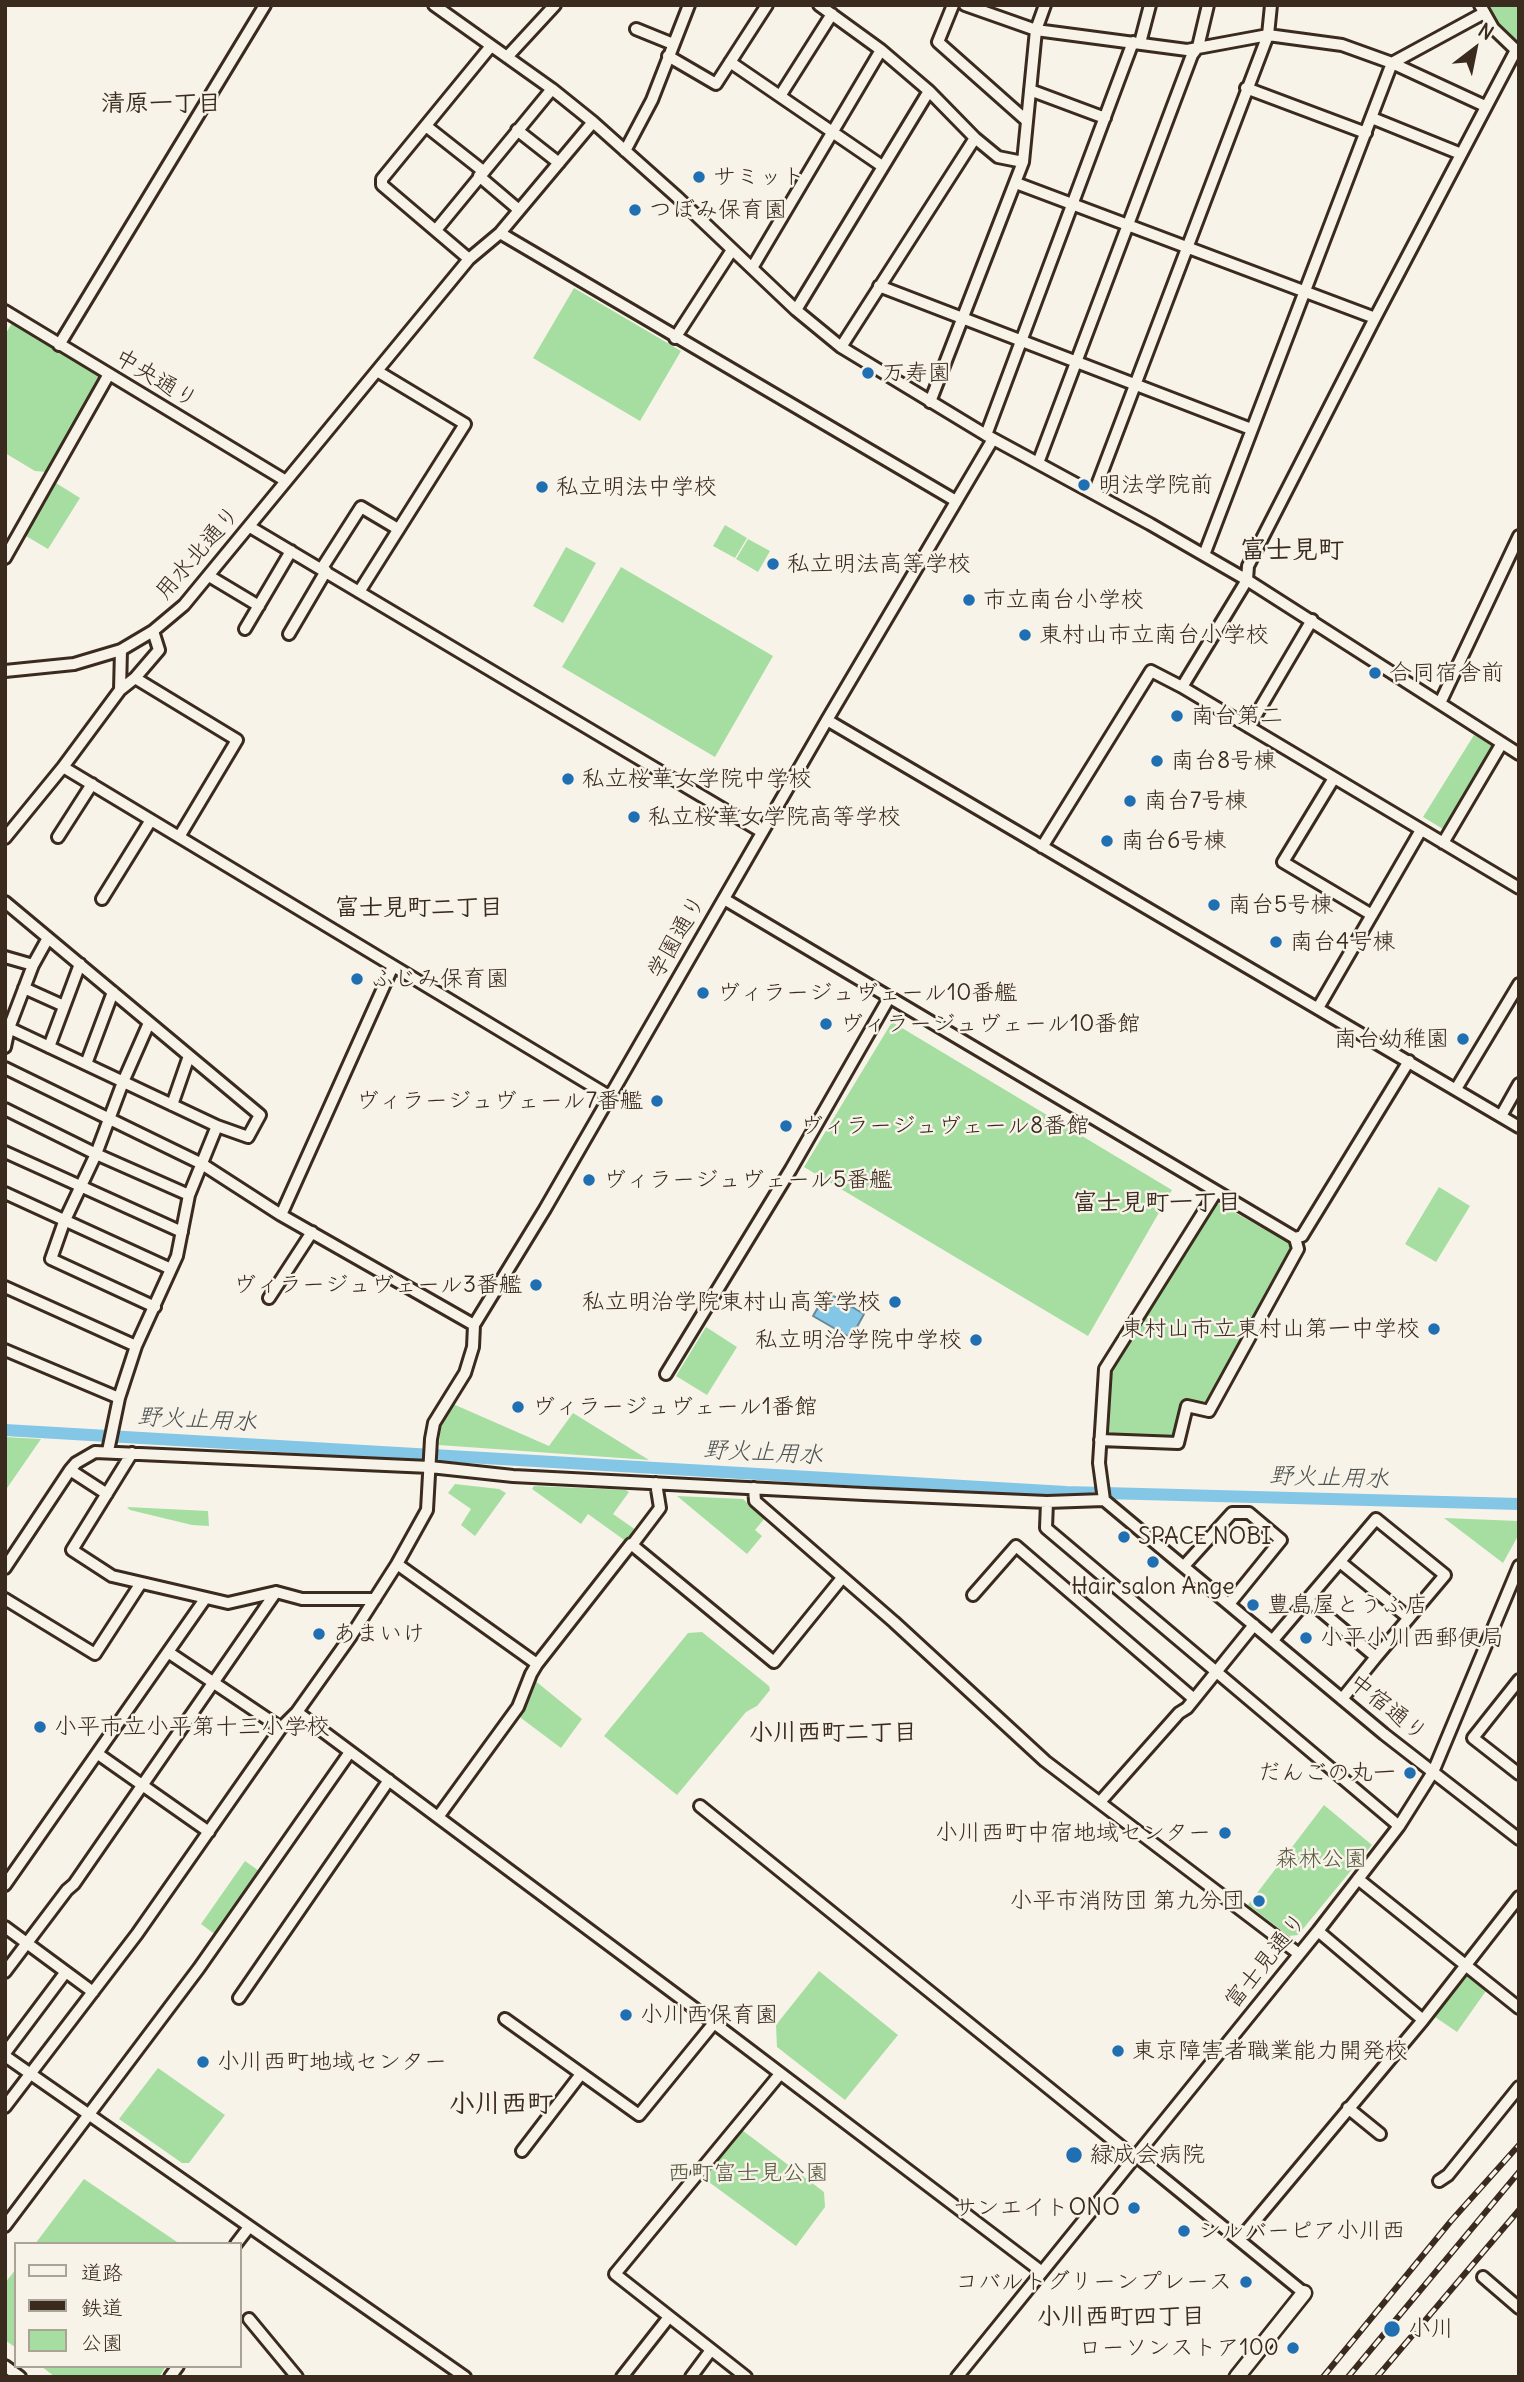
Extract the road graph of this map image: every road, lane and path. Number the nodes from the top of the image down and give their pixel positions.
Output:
1 (265, 5) edge
2 (434, 5) edge
3 (555, 5) edge
4 (690, 5) edge
5 (767, 5) edge
6 (819, 5) edge
7 (953, 5) edge
8 (965, 5) edge
9 (1045, 5) edge
10 (1150, 5) edge
11 (1208, 5) edge
12 (1271, 5) edge
13 (1482, 9) edge
14 (832, 13) junction
15 (636, 29) dead end
16 (1036, 30) junction
17 (1268, 35) junction
18 (1136, 43) junction
19 (673, 44) junction
20 (491, 46) junction
21 (1198, 47) junction
22 (881, 50) junction
23 (1517, 52) edge
24 (668, 56) junction
25 (507, 57) junction
26 (730, 62) junction
27 (1392, 63) junction
28 (1246, 88) junction
29 (552, 89) junction
30 (1030, 90) junction
31 (929, 91) junction
32 (780, 96) junction
33 (1485, 106) junction
34 (1105, 118) junction
35 (1372, 118) junction
36 (1027, 121) junction
37 (593, 122) junction
38 (426, 126) junction
39 (517, 130) junction
40 (831, 131) junction
41 (1366, 132) junction
42 (975, 138) junction
43 (625, 151) junction
44 (1461, 154) junction
45 (1023, 162) junction
46 (559, 163) junction
47 (882, 166) junction
48 (481, 174) junction
49 (1016, 183) junction
50 (1073, 204) junction
51 (519, 210) junction
52 (1127, 225) junction
53 (436, 230) junction
54 (500, 233) junction
55 (1188, 247) junction
56 (732, 250) junction
57 (469, 259) junction
58 (752, 268) junction
59 (879, 286) junction
60 (1305, 292) junction
61 (796, 310) junction
62 (7, 316) edge
63 (963, 318) junction
64 (1375, 318) junction
65 (674, 338) junction
66 (1021, 341) junction
67 (59, 345) junction
68 (841, 347) junction
69 (1076, 362) junction
70 (109, 374) junction
71 (373, 374) junction
72 (1137, 385) junction
73 (930, 402) junction
74 (1251, 429) junction
75 (989, 437) junction
76 (1038, 463) junction
77 (286, 481) junction
78 (1094, 493) junction
79 (956, 501) junction
80 (250, 527) junction
81 (398, 529) junction
82 (1519, 536) edge
83 (291, 551) junction
84 (1204, 555) junction
85 (5, 558) edge
86 (324, 570) junction
87 (209, 576) junction
88 (1247, 580) junction
89 (359, 592) junction
90 (259, 606) junction
91 (1312, 620) junction
92 (245, 629) dead end
93 (153, 631) junction
94 (289, 634) dead end
95 (121, 650) junction
96 (5, 671) edge
97 (135, 678) junction
98 (1182, 687) junction
99 (120, 690) junction
100 (1440, 703) junction
101 (827, 720) junction
102 (1250, 727) junction
103 (1502, 743) junction
104 (1519, 754) edge
105 (63, 767) junction
106 (1335, 778) junction
107 (92, 784) junction
108 (151, 820) junction
109 (1421, 830) junction
110 (762, 832) junction
111 (58, 837) dead end
112 (179, 837) junction
113 (5, 838) edge
114 (1443, 843) junction
115 (1042, 847) junction
116 (1519, 888) edge
117 (103, 899) dead end
118 (724, 899) junction
119 (5, 902) edge
120 (1372, 915) junction
121 (48, 938) junction
122 (5, 957) edge
123 (80, 964) junction
124 (33, 965) junction
125 (393, 966) junction
126 (1519, 984) edge
127 (24, 988) junction
128 (113, 992) junction
129 (889, 998) junction
130 (64, 1006) junction
131 (1318, 1008) junction
132 (149, 1023) junction
133 (9, 1028) junction
134 (5, 1046) edge
135 (49, 1046) junction
136 (189, 1056) junction
137 (1409, 1061) junction
138 (86, 1064) junction
139 (5, 1068) edge
140 (123, 1082) junction
141 (1519, 1084) edge
142 (1456, 1089) junction
143 (609, 1096) junction
144 (172, 1105) junction
145 (5, 1109) edge
146 (1501, 1116) junction
147 (110, 1119) junction
148 (217, 1126) junction
149 (1519, 1127) edge
150 (5, 1152) edge
151 (96, 1154) junction
152 (202, 1164) junction
153 (81, 1187) junction
154 (1216, 1192) junction
155 (5, 1193) edge
156 (189, 1195) junction
157 (281, 1215) junction
158 (64, 1222) junction
159 (181, 1232) junction
160 (312, 1232) junction
161 (1295, 1238) junction
162 (171, 1269) junction
163 (5, 1287) edge
164 (270, 1298) dead end
165 (155, 1307) junction
166 (474, 1325) junction
167 (136, 1346) junction
168 (5, 1350) edge
169 (666, 1374) dead end
170 (119, 1398) junction
171 (1100, 1440) junction
172 (110, 1441) junction
173 (132, 1453) junction
174 (430, 1463) junction
175 (70, 1470) junction
176 (656, 1483) junction
177 (754, 1488) junction
178 (107, 1494) junction
179 (1102, 1494) junction
180 (1047, 1502) junction
181 (632, 1545) junction
182 (1340, 1562) junction
183 (397, 1564) junction
184 (1184, 1566) junction
185 (1519, 1566) edge
186 (5, 1567) edge
187 (842, 1578) junction
188 (141, 1583) junction
189 (276, 1592) junction
190 (973, 1594) dead end
191 (5, 1599) edge
192 (205, 1599) junction
193 (375, 1599) junction
194 (1307, 1600) junction
195 (1229, 1604) junction
196 (1409, 1618) junction
197 (1254, 1625) junction
198 (1273, 1640) junction
199 (168, 1652) junction
200 (1376, 1657) junction
201 (537, 1664) junction
202 (1216, 1672) junction
203 (1519, 1680) edge
204 (215, 1682) junction
205 (1194, 1699) junction
206 (1342, 1699) junction
207 (297, 1712) junction
208 (281, 1728) junction
209 (350, 1752) junction
210 (98, 1754) junction
211 (1433, 1772) junction
212 (1519, 1774) edge
213 (389, 1780) junction
214 (143, 1785) junction
215 (1100, 1802) junction
216 (700, 1806) dead end
217 (438, 1816) junction
218 (1399, 1826) junction
219 (209, 1832) junction
220 (1519, 1839) edge
221 (1359, 1879) junction
222 (5, 1885) edge
223 (1519, 1897) edge
224 (5, 1927) edge
225 (1318, 1931) junction
226 (27, 1943) junction
227 (1299, 1954) junction
228 (1465, 1965) junction
229 (5, 1972) edge
230 (65, 1973) junction
231 (93, 1992) junction
232 (239, 1998) dead end
233 (1519, 2008) edge
234 (505, 2019) dead end
235 (1423, 2020) junction
236 (714, 2023) junction
237 (5, 2054) edge
238 (31, 2074) junction
239 (580, 2074) junction
240 (780, 2074) junction
241 (1519, 2087) edge
242 (5, 2107) edge
243 (1348, 2108) junction
244 (89, 2114) junction
245 (1380, 2134) dead end
246 (522, 2151) dead end
247 (1135, 2156) junction
248 (1439, 2181) dead end
249 (5, 2225) edge
250 (248, 2227) junction
251 (1239, 2239) junction
252 (237, 2242) edge
253 (1042, 2272) junction
254 (1483, 2277) dead end
255 (1304, 2293) joint
256 (1519, 2308) edge
257 (669, 2316) junction
258 (248, 2319) dead end
259 (711, 2350) junction
260 (5, 2366) edge
261 (20, 2377) edge
262 (297, 2377) edge
263 (465, 2377) edge
264 (622, 2377) edge
265 (691, 2377) edge
266 (746, 2377) edge
267 (957, 2377) edge
268 (1237, 2377) edge

1 - 67 street
2 - 20 street
3 - 25 street
4 - 19 street
5 - 26 street
6 - 14 street
7 - 36 street
8 - 16 street
9 - 16 street
10 - 18 street, 学園通り
11 - 21 street
12 - 17 street
13 - 23 street
13 - 27 street
14 - 22 street
14 - 32 street
15 - 19 street
16 - 18 street
16 - 30 street
17 - 21 street
17 - 27 street
17 - 28 street
18 - 21 street
18 - 34 street, 学園通り
19 - 24 street
20 - 25 street
20 - 38 street
21 - 52 street
22 - 31 street
22 - 40 street
23 - 33 street
24 - 26 street
24 - 43 street
25 - 29 street
26 - 32 street
27 - 33 street
27 - 35 street
28 - 41 street
28 - 55 street
29 - 37 street
29 - 39 street
30 - 34 street
30 - 36 street
31 - 42 street
31 - 47 street
32 - 40 street
33 - 44 street
34 - 50 street, 学園通り
35 - 41 street
35 - 44 street
36 - 45 street
37 - 43 street
37 - 46 street, 用水北通り
38 - 48 street
38 - 53 street
39 - 46 street
39 - 48 street
40 - 47 street
40 - 58 street
41 - 60 street
42 - 45 street
42 - 59 street
43 - 56 street
44 - 64 street
45 - 49 street
46 - 51 street, 用水北通り
47 - 61 street
48 - 51 street
48 - 53 street
49 - 50 street
49 - 63 street
50 - 52 street
50 - 66 street, 学園通り
51 - 54 street, 用水北通り
52 - 55 street
52 - 69 street
53 - 57 street
54 - 57 street, 用水北通り
54 - 65 street
55 - 60 street
55 - 72 street
56 - 58 street
56 - 65 street
57 - 71 street, 用水北通り
58 - 61 street
59 - 63 street
59 - 68 street
60 - 64 street
60 - 74 street
61 - 68 street
62 - 67 street, 中央通り
63 - 66 street
63 - 73 street
64 - 88 street
65 - 79 street
66 - 69 street
66 - 75 street, 学園通り
67 - 70 street, 中央通り
68 - 73 street
69 - 72 street
69 - 76 street
70 - 77 street, 中央通り
70 - 85 street
71 - 77 street, 用水北通り
71 - 81 street
72 - 74 street
72 - 78 street
73 - 75 street
74 - 84 street
75 - 76 street
75 - 79 street, 学園通り
76 - 78 street
77 - 80 street, 用水北通り
78 - 84 street
79 - 101 street, 学園通り
80 - 83 street
80 - 87 street, 用水北通り
81 - 86 street
81 - 89 street
82 - 100 street
83 - 86 street
83 - 90 street
84 - 88 street
86 - 89 street
86 - 94 street
87 - 90 street
87 - 93 street, 用水北通り
88 - 91 street
88 - 98 street
89 - 110 street
90 - 92 street
91 - 100 street
91 - 102 street
93 - 95 street, 用水北通り
93 - 97 street
95 - 96 street, 用水北通り
95 - 99 street
97 - 99 street
97 - 112 street
98 - 102 street
98 - 115 street
99 - 105 street
100 - 103 street
101 - 110 street, 学園通り
101 - 115 street
102 - 106 street
103 - 104 street
103 - 114 street
105 - 107 street
105 - 113 street
106 - 109 street
106 - 120 street
107 - 108 street
107 - 111 street
108 - 112 street
108 - 117 street
109 - 114 street
109 - 120 street
110 - 118 street, 学園通り
112 - 125 street
114 - 116 street
115 - 131 street
118 - 129 street
118 - 143 street, 学園通り
119 - 121 street
120 - 131 street
121 - 123 street
121 - 124 street
122 - 124 street
123 - 128 street
123 - 130 street
124 - 127 street
125 - 143 street
125 - 157 street
126 - 142 street
127 - 130 street
127 - 133 street
128 - 132 street
128 - 138 street
129 - 154 street
129 - 169 street
130 - 135 street
131 - 137 street
132 - 136 street
132 - 140 street
133 - 134 street
133 - 135 street
135 - 138 street
136 - 144 street
136 - 148 street
137 - 142 street
137 - 161 street
138 - 140 street
139 - 147 street
140 - 144 street
140 - 147 street
141 - 146 street
142 - 146 street
143 - 166 street, 学園通り
144 - 148 street
145 - 151 street
146 - 149 street
147 - 151 street
147 - 152 street
148 - 152 street
150 - 153 street
151 - 153 street
151 - 156 street
152 - 156 street
152 - 157 street
153 - 158 street
153 - 159 street
154 - 161 street
154 - 171 street
155 - 158 street
156 - 159 street
157 - 160 street
158 - 162 street
158 - 165 street
159 - 162 street
160 - 164 street
160 - 166 street
161 - 171 street
162 - 165 street
163 - 167 street
165 - 167 street
166 - 174 street, 学園通り
167 - 170 street
168 - 170 street
170 - 172 street
171 - 179 street
172 - 173 street
172 - 175 street
173 - 174 street
173 - 178 street
174 - 176 street
174 - 183 street, 学園通り
175 - 178 street
175 - 186 street
176 - 177 street
176 - 181 street
177 - 180 street
177 - 187 street
178 - 188 street
179 - 180 street
179 - 184 street, 中宿通り
180 - 202 street
181 - 187 street
181 - 201 street
182 - 194 street
182 - 196 street
182 - 196 street
183 - 193 street, 学園通り
183 - 201 street
184 - 195 street, 中宿通り
184 - 195 street
185 - 211 street, 富士見通り
187 - 215 street
188 - 191 street
188 - 192 street
189 - 192 street
189 - 193 street
189 - 204 street
190 - 205 street
192 - 199 street
193 - 207 street, 学園通り
194 - 198 street
194 - 200 street
195 - 197 street, 中宿通り
196 - 200 street
197 - 198 street, 中宿通り
197 - 202 street
198 - 206 street, 中宿通り
199 - 204 street
199 - 210 street
200 - 206 street
201 - 217 street
202 - 205 street
202 - 218 street
203 - 212 street
204 - 208 street
204 - 214 street
205 - 215 street
206 - 211 street, 中宿通り
207 - 208 street, 学園通り
207 - 209 street
208 - 219 street, 学園通り
209 - 213 street
209 - 244 street
210 - 214 street
210 - 222 street
211 - 218 street, 富士見通り
211 - 220 street, 中宿通り
213 - 217 street
213 - 232 street
214 - 219 street
214 - 226 street
215 - 227 street
216 - 247 street
217 - 236 street
218 - 221 street, 富士見通り
219 - 231 street, 学園通り
221 - 225 street, 富士見通り
221 - 228 street
223 - 228 street
224 - 226 street
225 - 227 street, 富士見通り
225 - 235 street
226 - 229 street
226 - 230 street
227 - 247 street, 富士見通り
228 - 233 street
228 - 235 street
230 - 231 street
230 - 237 street
231 - 238 street, 学園通り
234 - 239 street
235 - 243 street
236 - 239 street
236 - 240 street
237 - 238 street
238 - 242 street, 学園通り
238 - 244 street
239 - 246 street
240 - 253 street
240 - 257 street
241 - 248 street
243 - 245 street
243 - 251 street
244 - 249 street
244 - 250 street
247 - 251 street
247 - 253 street, 富士見通り
250 - 252 street
250 - 263 street
251 - 255 street
253 - 267 street, 富士見通り
254 - 256 street
255 - 268 main road
257 - 259 street
257 - 264 street
258 - 262 street
259 - 265 street
259 - 266 street
260 - 261 street

